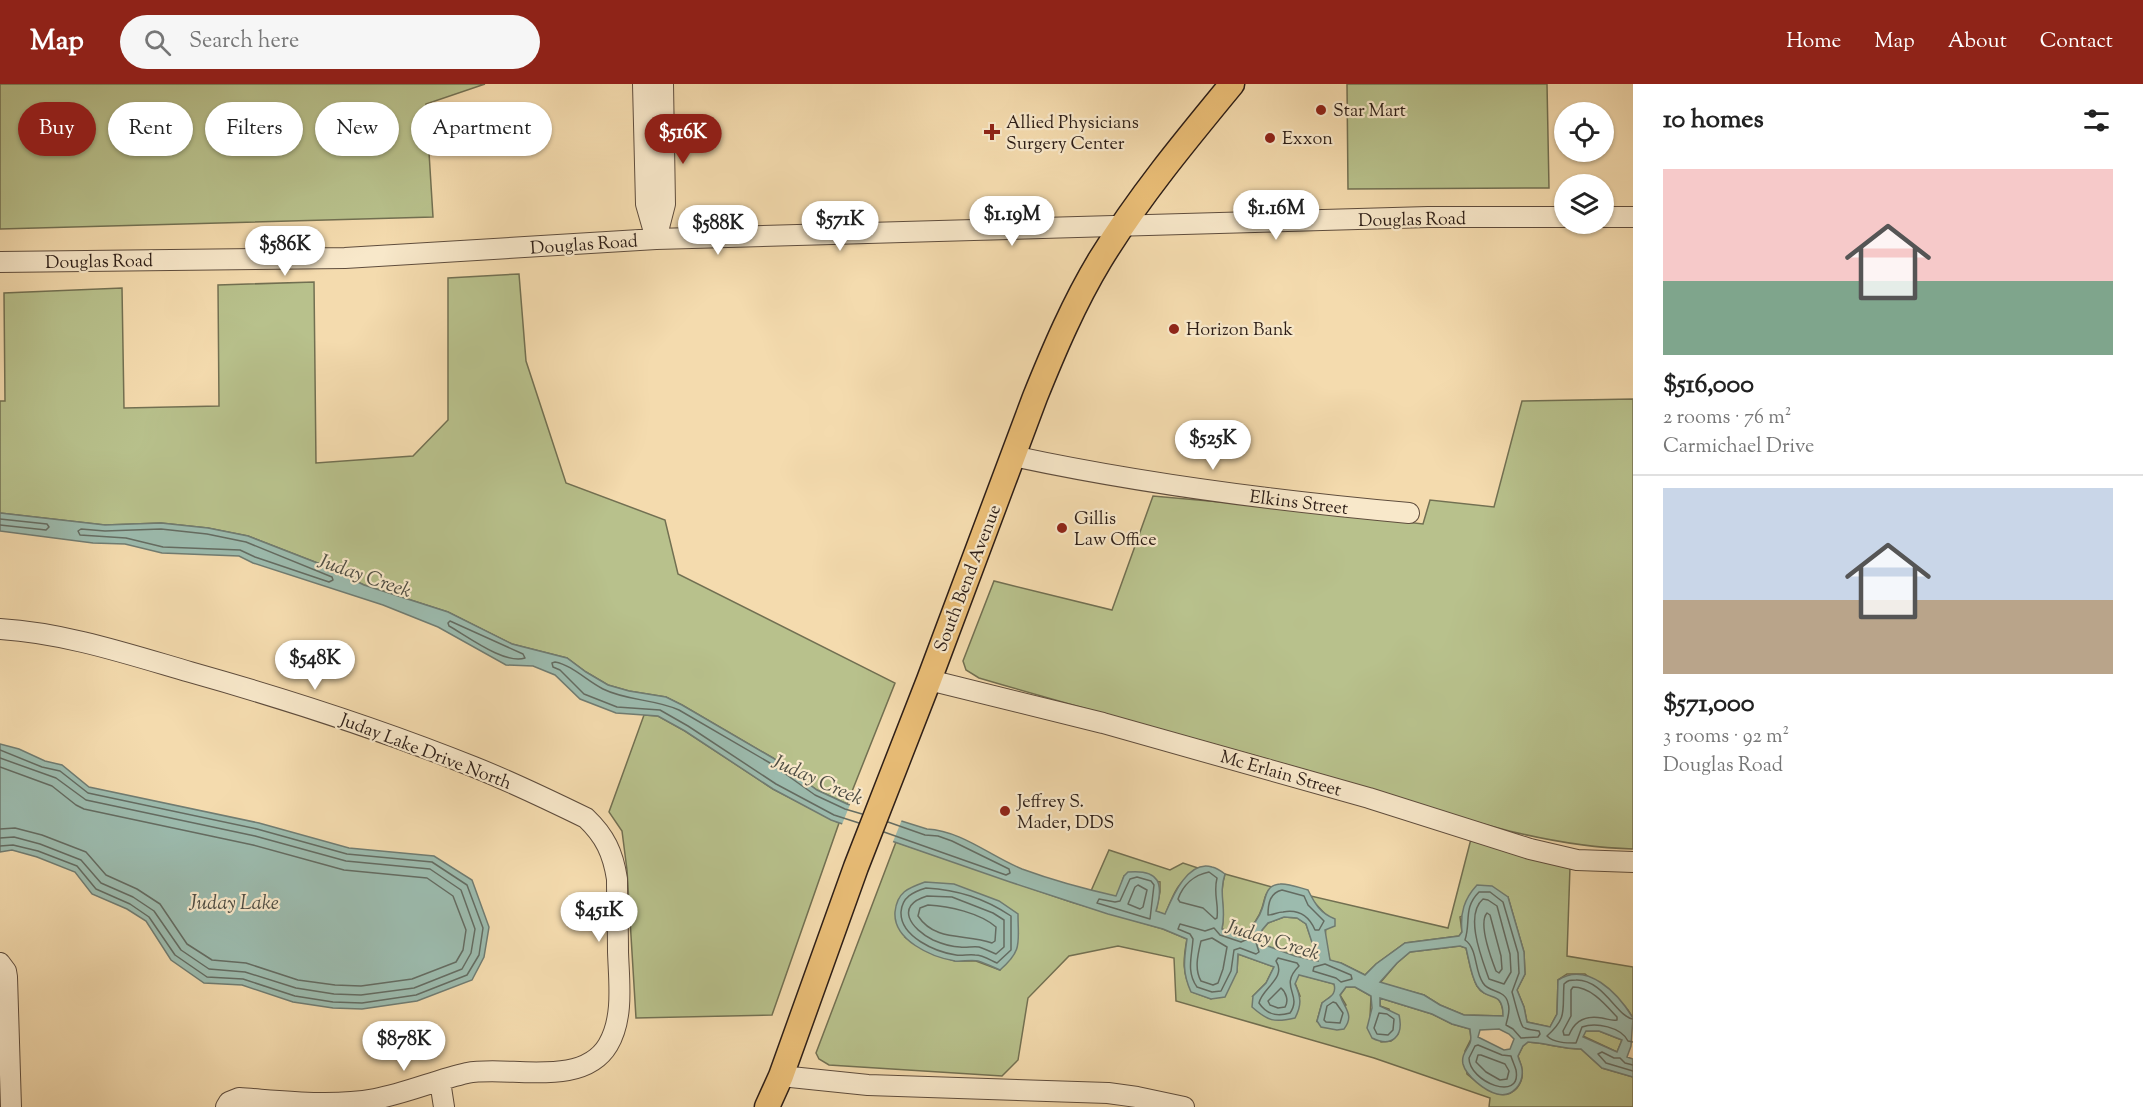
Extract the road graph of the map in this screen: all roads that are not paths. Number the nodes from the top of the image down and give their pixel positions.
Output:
1 (643, 84) edge
2 (663, 84) edge
3 (1232, 84) edge
4 (653, 110) junction
5 (1633, 216) edge
6 (1554, 217) edge
7 (1614, 217) edge
8 (1123, 226) junction
9 (656, 239) junction
10 (0, 262) edge
11 (1013, 456) junction
12 (1408, 513) dead end
13 (0, 629) edge
14 (929, 680) junction
15 (1633, 862) edge
16 (0, 963) edge
17 (781, 1076) junction
18 (440, 1081) junction
19 (1052, 1099) edge
20 (227, 1105) edge
21 (10, 1107) edge
22 (444, 1107) edge
23 (767, 1107) edge
24 (1184, 1107) edge

1 - 4 street
2 - 4 street
3 - 8 main road, South Bend Avenue
4 - 9 street
5 - 7 street
6 - 8 street, Douglas Road
8 - 9 street, Douglas Road
8 - 11 main road, South Bend Avenue
9 - 10 street, Douglas Road
11 - 12 street, Elkins Street
11 - 14 main road, South Bend Avenue
13 - 18 street, Juday Lake Drive North
14 - 15 street, Mc Erlain Street
14 - 17 main road, South Bend Avenue
16 - 21 street
17 - 19 street
17 - 23 main road, South Bend Avenue
18 - 20 street
18 - 22 street
19 - 24 street

